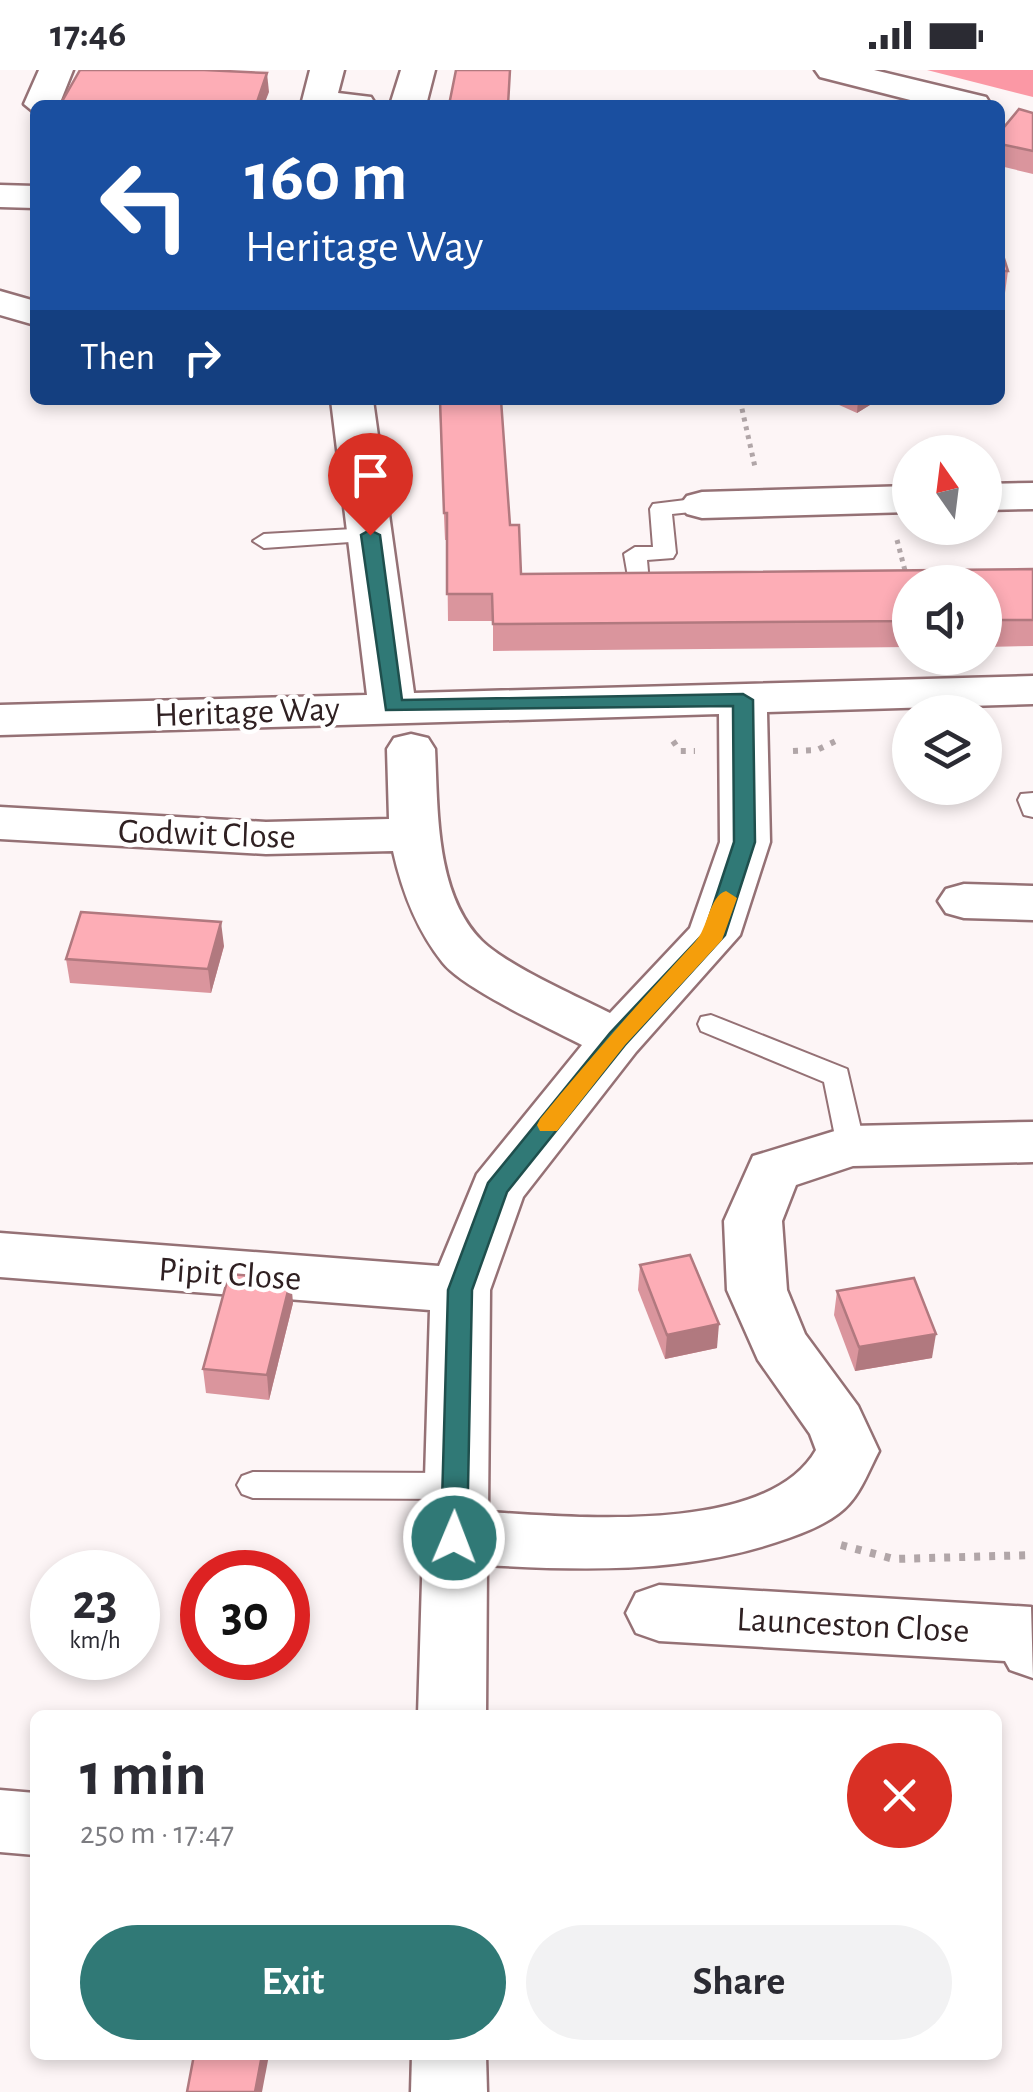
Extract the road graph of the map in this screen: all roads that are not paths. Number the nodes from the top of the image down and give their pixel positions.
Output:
1 (56, 70) edge
2 (418, 70) edge
3 (832, 70) edge
4 (44, 100) edge
5 (409, 100) edge
6 (952, 100) edge
7 (0, 196) edge
8 (30, 196) edge
9 (0, 304) edge
10 (30, 311) edge
11 (353, 405) edge
12 (1033, 496) edge
13 (1002, 497) edge
14 (892, 500) edge
15 (702, 505) joint
16 (370, 535) junction
17 (264, 541) dead end
18 (638, 583) edge
19 (1033, 690) edge
20 (743, 700) junction
21 (0, 720) edge
22 (402, 727) junction
23 (0, 823) edge
24 (414, 834) junction
25 (964, 901) dead end
26 (1033, 903) edge
27 (710, 1024) dead end
28 (618, 1039) junction
29 (1033, 1142) edge
30 (851, 1146) junction
31 (0, 1255) edge
32 (460, 1290) junction
33 (252, 1484) dead end
34 (455, 1512) junction
35 (659, 1613) dead end
36 (1033, 1650) edge
37 (452, 1710) edge
38 (0, 1821) edge
39 (30, 1824) edge
40 (449, 2060) edge
41 (449, 2092) edge

1 - 4 street
2 - 5 street
3 - 6 street
7 - 8 street
9 - 10 street
11 - 16 street
12 - 13 street
14 - 15 street
15 - 18 lane
16 - 17 lane
16 - 22 street
19 - 20 street, Heritage Way
20 - 22 street, Heritage Way
20 - 28 street
21 - 22 street, Heritage Way
22 - 24 street
23 - 24 street, Godwit Close
24 - 28 street
25 - 26 street
27 - 30 lane
28 - 32 street
29 - 30 street
30 - 34 street
31 - 32 street, Pipit Close
32 - 34 street
33 - 34 lane
34 - 37 street
35 - 36 street, Launceston Close
38 - 39 street
40 - 41 street

